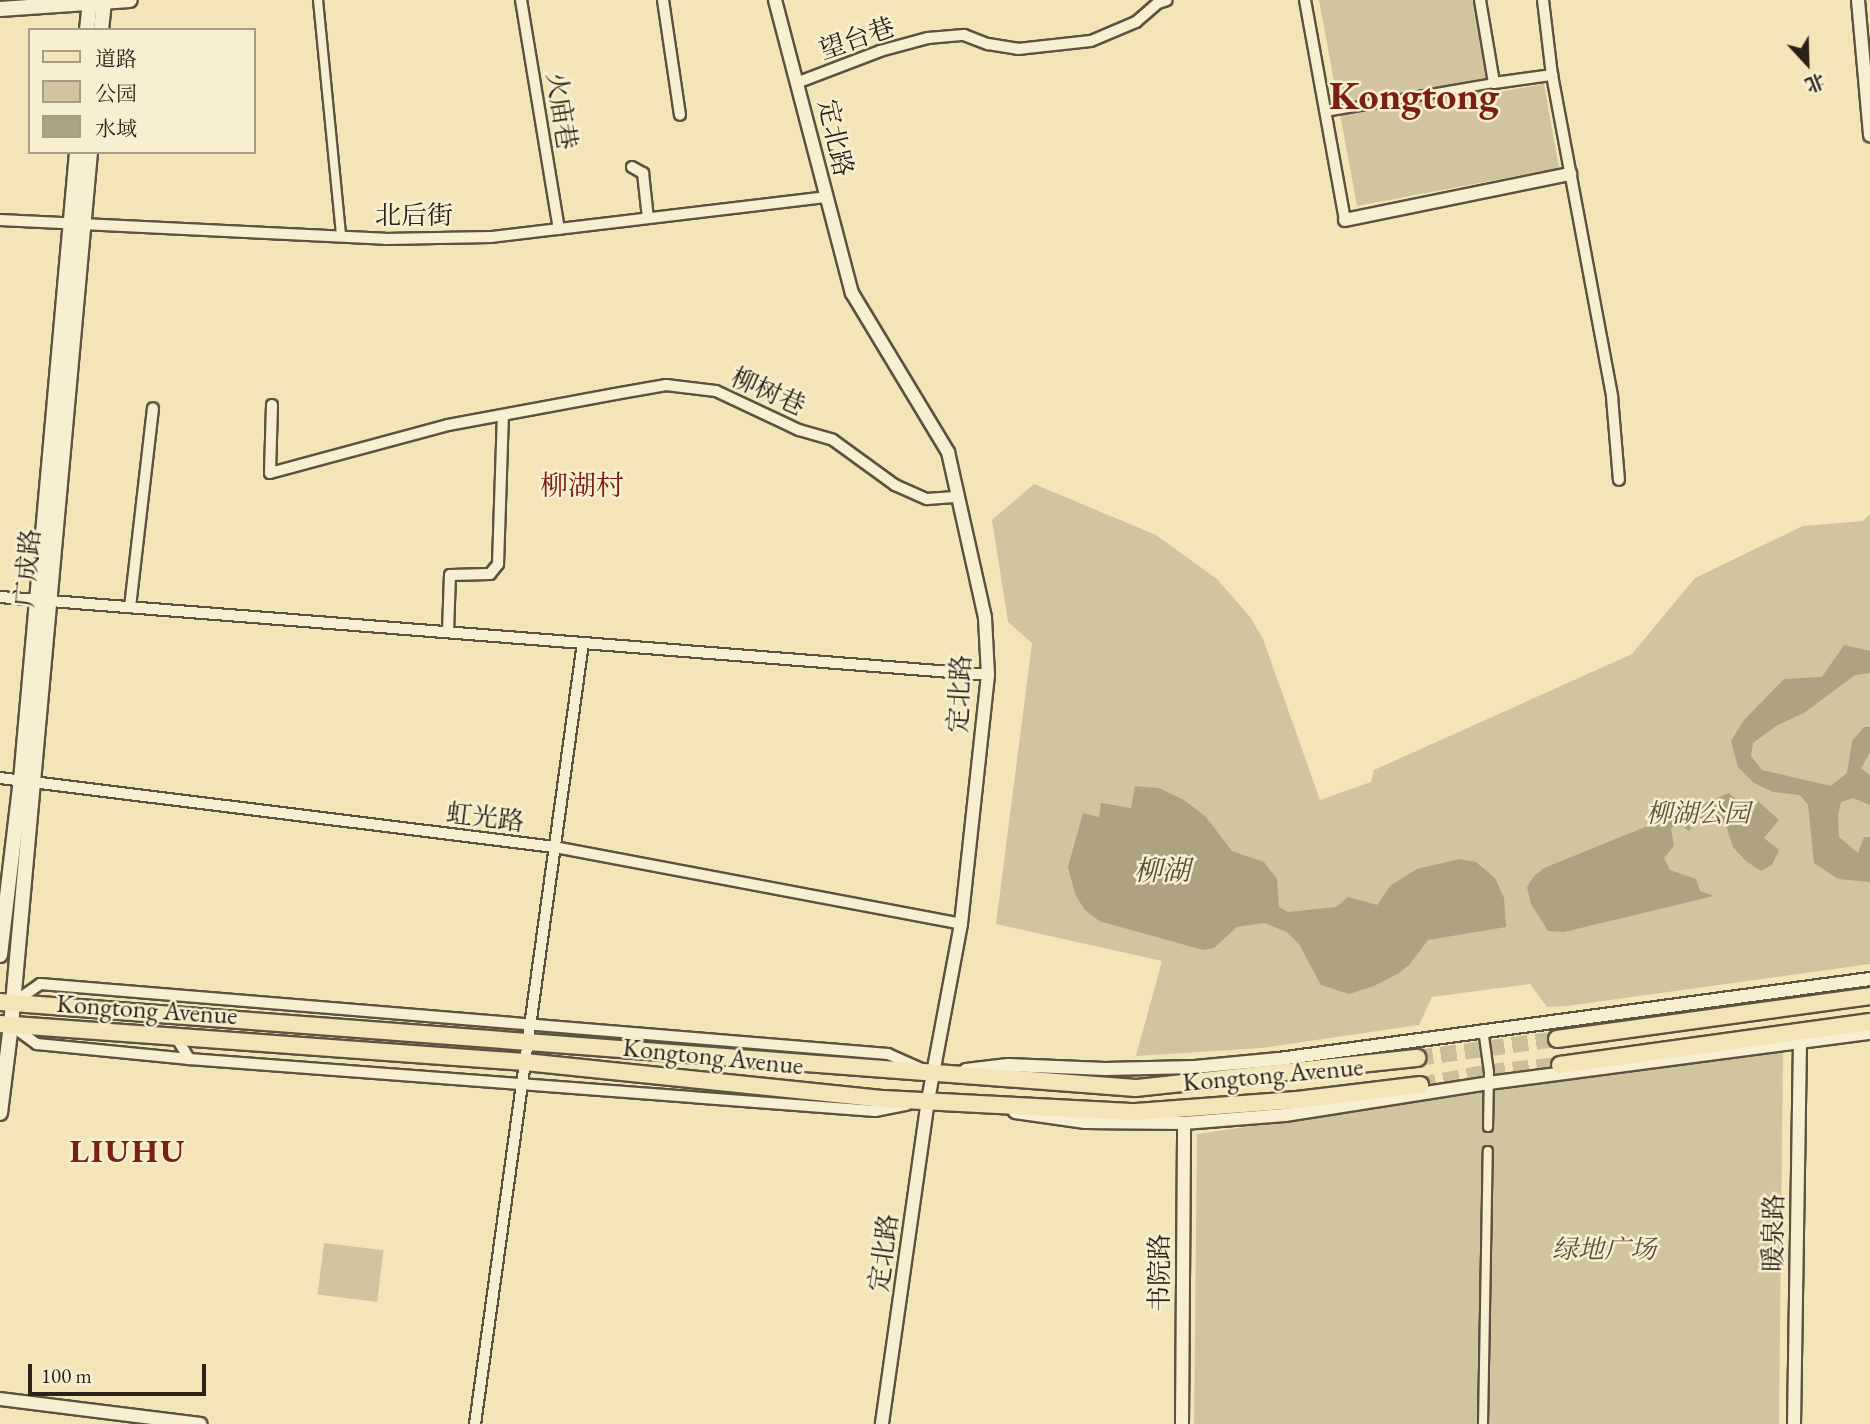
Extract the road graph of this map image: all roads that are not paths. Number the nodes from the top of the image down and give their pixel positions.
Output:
1 (130, 0) edge
2 (318, 0) edge
3 (521, 0) edge
4 (663, 0) edge
5 (775, 0) edge
6 (1167, 0) edge
7 (1305, 0) edge
8 (1480, 0) edge
9 (1543, 0) edge
10 (1857, 0) edge
11 (97, 1) edge
12 (0, 9) edge
13 (89, 28) edge
14 (101, 28) edge
15 (1552, 75) junction
16 (799, 82) junction
17 (1494, 83) junction
18 (1326, 112) junction
19 (680, 116) dead end
20 (1870, 135) edge
21 (76, 154) edge
22 (90, 154) edge
23 (632, 167) dead end
24 (1570, 174) junction
25 (825, 197) junction
26 (648, 218) junction
27 (1345, 219) joint
28 (0, 220) edge
29 (77, 223) junction
30 (559, 229) junction
31 (341, 236) junction
32 (272, 405) dead end
33 (153, 408) dead end
34 (503, 416) junction
35 (1619, 480) dead end
36 (958, 496) junction
37 (0, 597) edge
38 (43, 601) junction
39 (130, 607) junction
40 (448, 632) junction
41 (583, 643) junction
42 (988, 675) junction
43 (0, 778) edge
44 (27, 781) junction
45 (555, 848) junction
46 (961, 925) junction
47 (0, 955) edge
48 (1870, 979) edge
49 (1870, 996) edge
50 (7, 1002) edge
51 (1870, 1022) edge
52 (530, 1023) junction
53 (6, 1025) edge
54 (1483, 1029) junction
55 (1870, 1033) edge
56 (176, 1037) junction
57 (1557, 1039) tunnel mouth
58 (1800, 1042) junction
59 (527, 1044) junction
60 (1418, 1058) tunnel mouth
61 (189, 1059) junction
62 (525, 1062) junction
63 (1560, 1065) tunnel mouth
64 (933, 1073) junction
65 (1489, 1083) junction
66 (1420, 1085) tunnel mouth
67 (522, 1086) junction
68 (929, 1100) junction
69 (0, 1113) edge
70 (1184, 1123) junction
71 (1488, 1127) dead end
72 (1488, 1151) dead end
73 (0, 1399) edge
74 (200, 1424) edge
75 (475, 1424) edge
76 (882, 1424) edge
77 (1182, 1424) edge
78 (1483, 1424) edge
79 (1794, 1424) edge

1 - 11 main road
2 - 31 street
3 - 30 street, 火庙巷
4 - 19 street
5 - 16 street, 定北路
6 - 16 street, 望台巷
7 - 18 street
8 - 17 street
9 - 15 street
10 - 20 street
11 - 12 main road
11 - 13 main road
11 - 14 main road
15 - 17 street
15 - 24 street
16 - 25 street, 定北路
17 - 18 street
18 - 27 street
21 - 29 main road, 广成路
22 - 29 main road, 广成路
23 - 26 street
24 - 27 street
24 - 35 street
25 - 26 street, 北后街
25 - 36 street, 定北路
26 - 30 street, 北后街
28 - 29 street, 北后街
29 - 31 street, 北后街
29 - 38 main road, 广成路
30 - 31 street, 北后街
32 - 34 street, 柳树巷
33 - 39 street
34 - 36 street, 柳树巷
34 - 40 street
36 - 42 street, 定北路
37 - 38 street
38 - 39 street
38 - 44 main road, 广成路
39 - 40 street
40 - 41 street
41 - 42 street
41 - 45 street
42 - 46 street, 定北路
43 - 44 street, 虹光路
44 - 45 street, 虹光路
44 - 47 main road, 广成路
44 - 50 main road, 广成路
45 - 46 street, 虹光路
45 - 52 street
46 - 64 street, 定北路
48 - 54 street
49 - 57 main road
50 - 52 street
50 - 53 main road, 广成路
50 - 59 main road, Kongtong Avenue
51 - 63 main road
52 - 59 street
52 - 64 street
53 - 56 main road, Kongtong Avenue
53 - 61 street
53 - 69 main road, 广成路
54 - 64 street
54 - 65 street
55 - 58 street
56 - 61 street
56 - 62 main road, Kongtong Avenue
58 - 65 street
58 - 79 street, 暖泉路
59 - 62 street
59 - 64 main road, Kongtong Avenue
60 - 64 main road, Kongtong Avenue
61 - 67 street
62 - 67 street
62 - 68 main road, Kongtong Avenue
64 - 68 street, 定北路
65 - 70 street
65 - 71 street
66 - 68 main road, Kongtong Avenue
67 - 68 street
67 - 75 street
68 - 70 street
68 - 76 street, 定北路
70 - 77 street, 书院路
72 - 78 street
73 - 74 street

